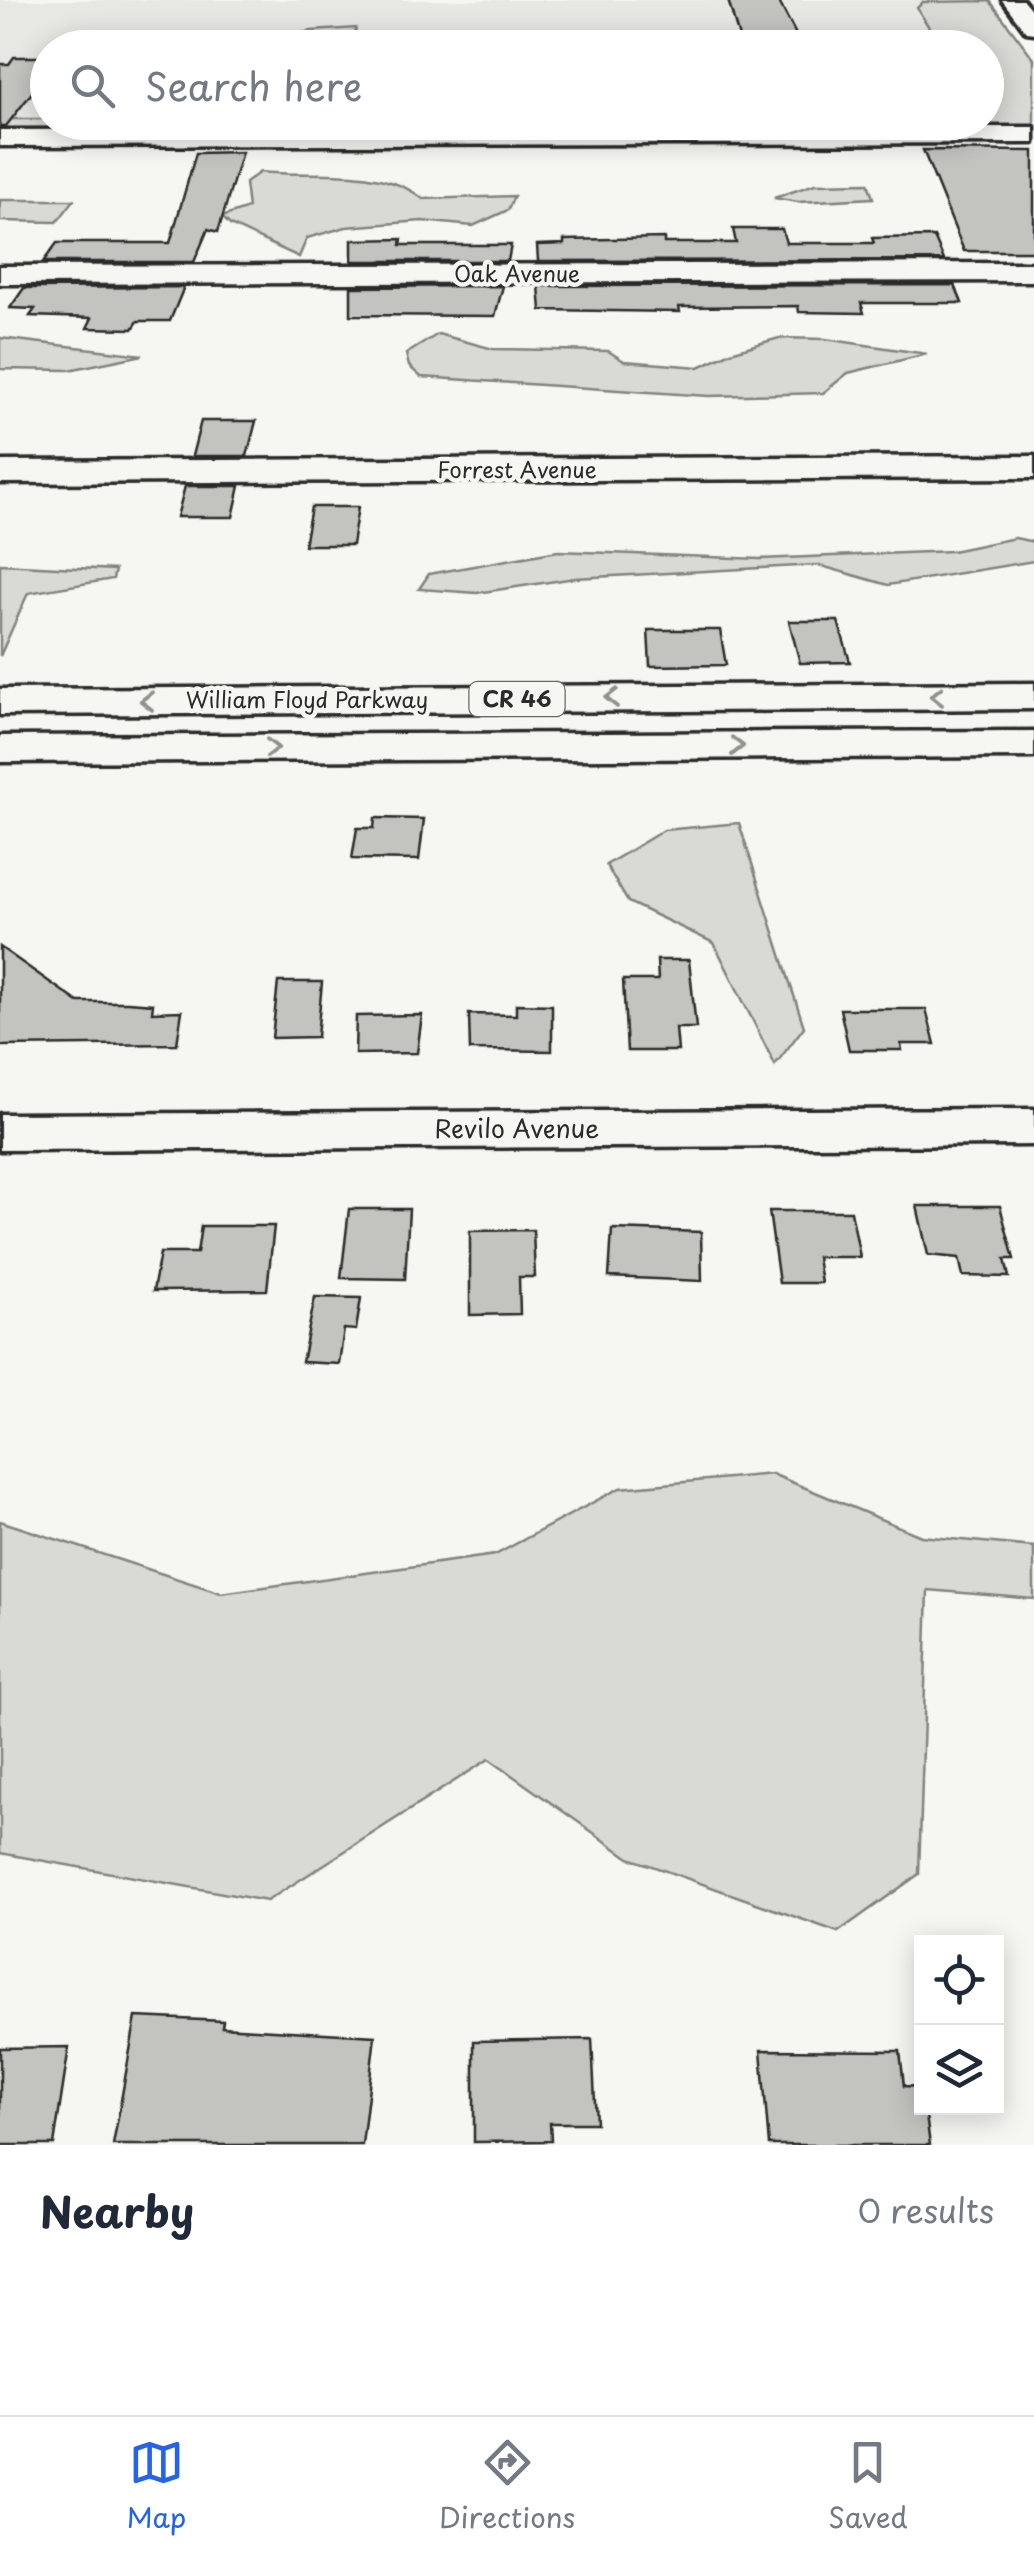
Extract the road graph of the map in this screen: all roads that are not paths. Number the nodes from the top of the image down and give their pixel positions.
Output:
1 (1012, 0) edge
2 (1034, 27) edge
3 (1004, 135) edge
4 (1034, 135) edge
5 (0, 138) edge
6 (30, 138) edge
7 (1034, 272) edge
8 (0, 275) edge
9 (1034, 468) edge
10 (0, 472) edge
11 (1034, 696) edge
12 (0, 702) edge
13 (1034, 744) edge
14 (0, 749) edge
15 (1034, 1127) edge
16 (0, 1132) edge

1 - 2 main road
3 - 4 main road
5 - 6 main road
7 - 8 main road, Oak Avenue
9 - 10 main road, Forrest Avenue
11 -> 12 main road, William Floyd Parkway / CR 46
14 -> 13 main road, William Floyd Parkway / CR 46
15 - 16 main road, Revilo Avenue

